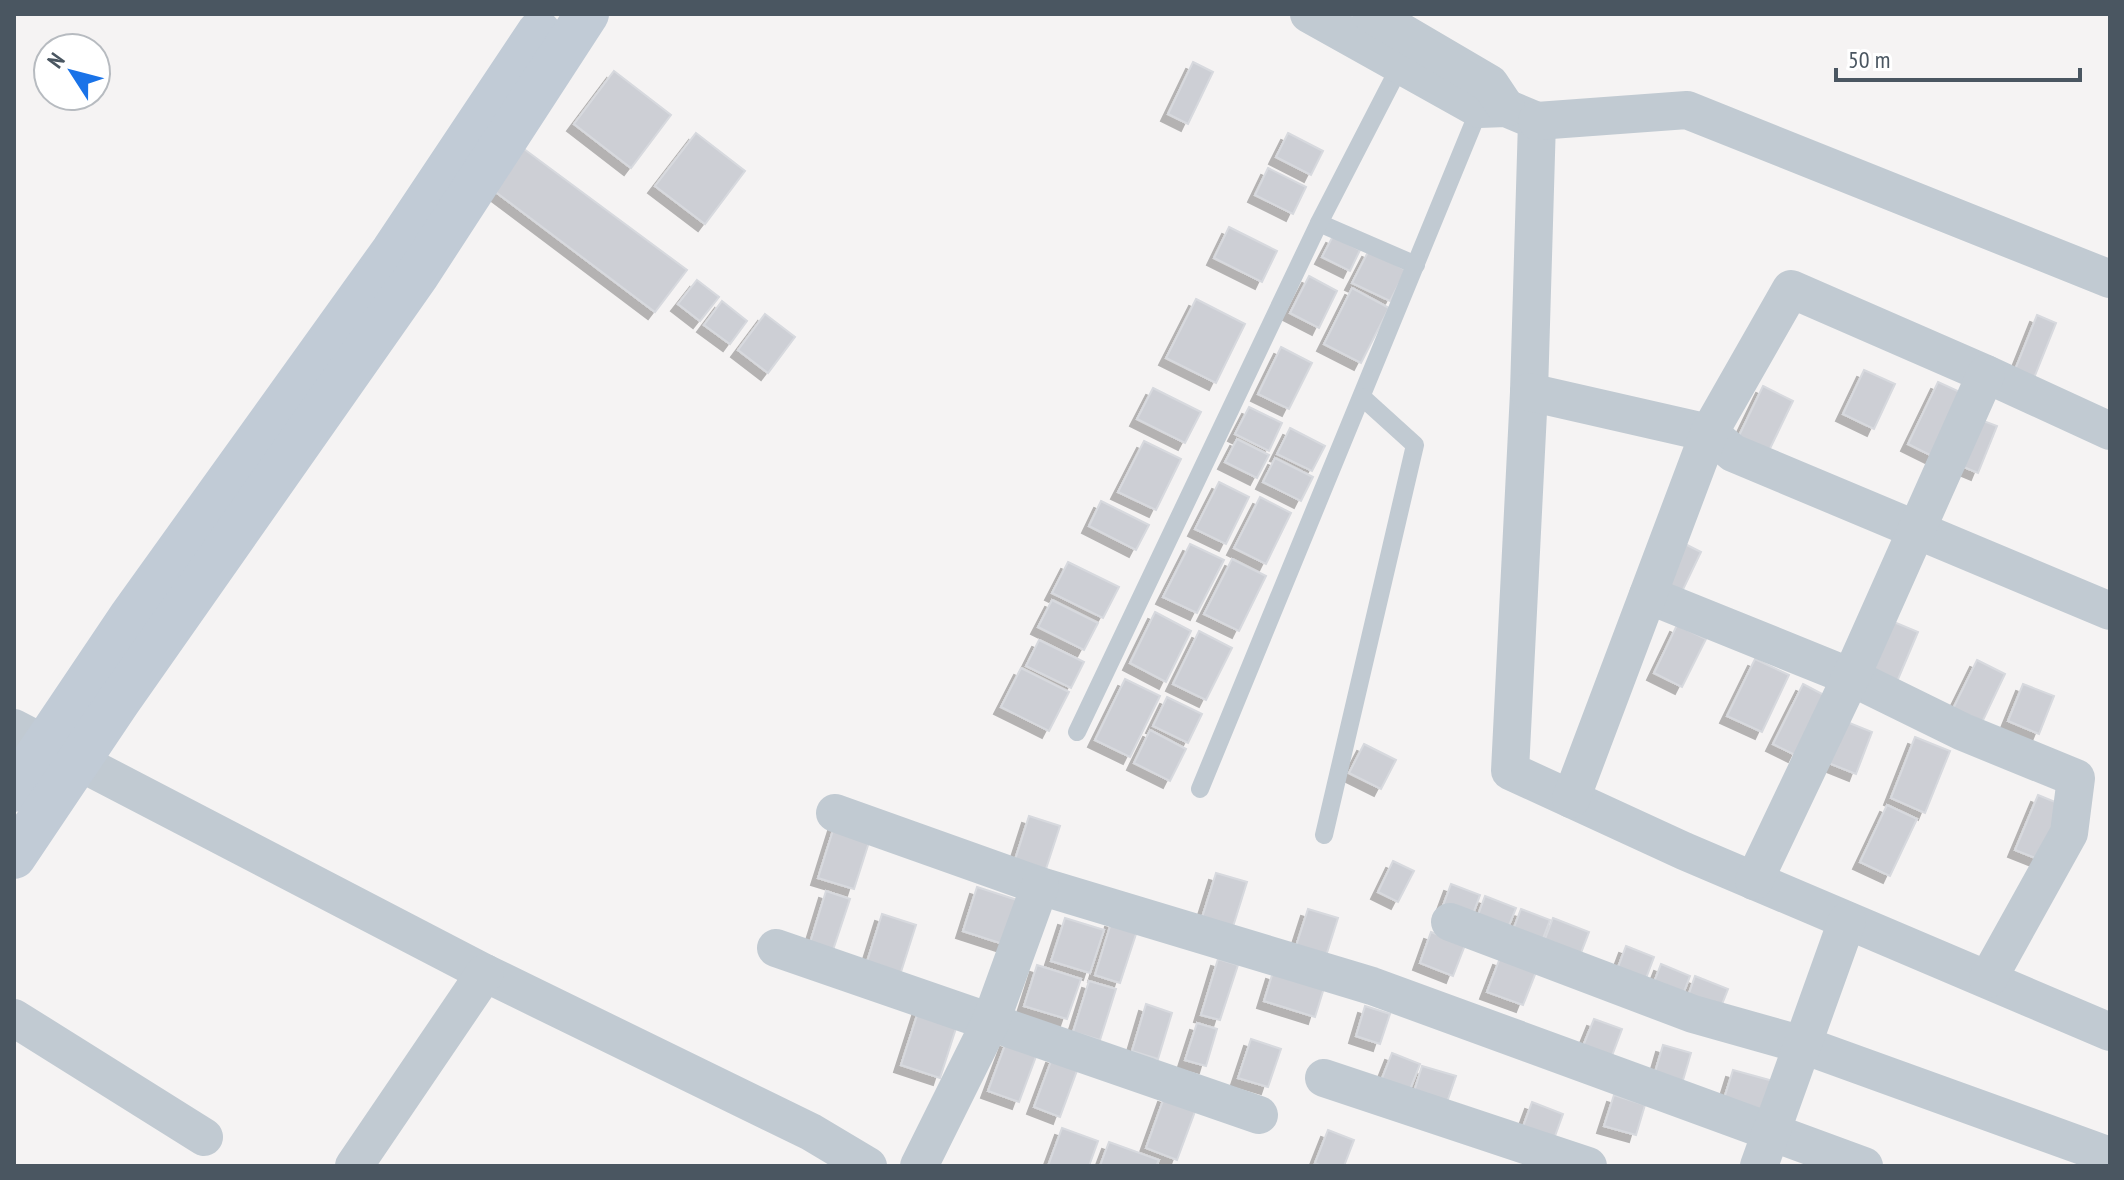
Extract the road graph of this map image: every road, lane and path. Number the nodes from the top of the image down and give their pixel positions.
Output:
1 (552, 14) edge
2 (587, 14) edge
3 (1309, 14) edge
4 (1371, 14) edge
5 (1400, 66) junction
6 (1503, 105) junction
7 (1319, 223) junction
8 (1416, 265) junction
9 (2110, 279) edge
10 (1986, 374) junction
11 (1529, 392) junction
12 (1362, 397) junction
13 (2110, 431) edge
14 (1709, 433) junction
15 (1917, 528) junction
16 (1648, 595) junction
17 (2110, 611) edge
18 (1851, 677) junction
19 (1077, 732) dead end
20 (45, 744) edge
21 (1200, 789) dead end
22 (14, 790) edge
23 (1571, 799) junction
24 (835, 813) dead end
25 (1324, 835) dead end
26 (14, 857) edge
27 (1754, 881) junction
28 (1040, 886) junction
29 (1847, 921) junction
30 (1450, 922) dead end
31 (776, 948) dead end
32 (485, 973) junction
33 (1988, 979) junction
34 (14, 1018) edge
35 (991, 1021) junction
36 (2110, 1032) edge
37 (1803, 1045) junction
38 (1324, 1078) dead end
39 (1259, 1115) dead end
40 (204, 1137) dead end
41 (1765, 1149) edge
42 (2110, 1156) edge
43 (354, 1166) edge
44 (868, 1166) edge
45 (919, 1166) edge
46 (1588, 1166) edge
47 (1864, 1166) edge

1 - 20 street
2 - 20 street
3 - 5 street
4 - 6 street
5 - 6 street
5 - 7 lane
6 - 8 lane
6 - 9 street
6 - 11 street
7 - 8 lane
7 - 19 lane
8 - 12 lane
10 - 13 street
10 - 14 street
10 - 15 street
11 - 14 street
11 - 23 street
12 - 21 lane
12 - 25 lane
14 - 15 street
14 - 16 street
15 - 17 street
15 - 18 street
16 - 18 street
16 - 23 street
18 - 27 street
18 - 33 street
20 - 22 street
20 - 26 street
20 - 32 street
23 - 27 street
24 - 28 street
27 - 29 street
28 - 35 street
28 - 41 street
29 - 33 street
29 - 37 street
30 - 37 street
31 - 35 street
32 - 43 street
32 - 44 street
33 - 36 street
34 - 40 street
35 - 39 street
35 - 45 street
37 - 41 street
37 - 42 street
38 - 46 street
41 - 47 street

